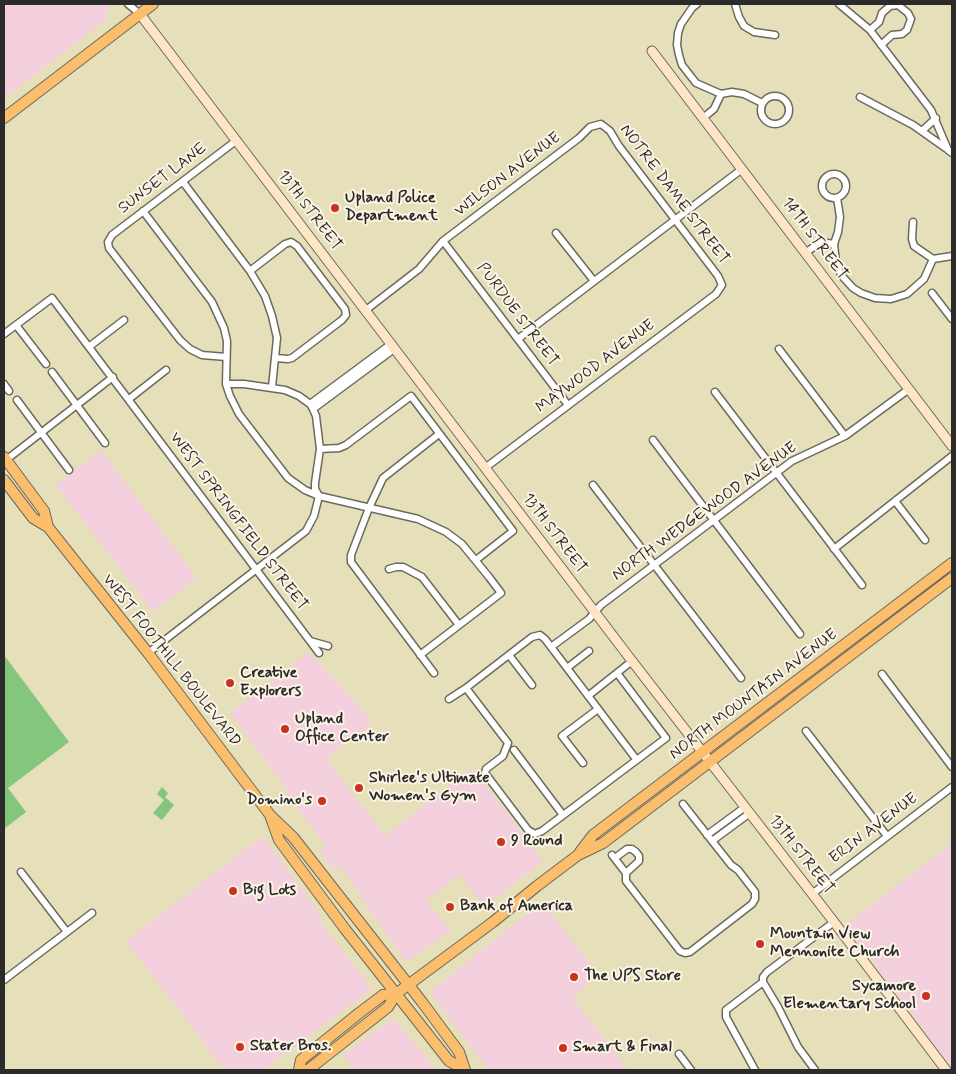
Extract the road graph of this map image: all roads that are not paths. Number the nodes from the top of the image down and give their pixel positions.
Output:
1 (128, 4) edge
2 (153, 4) edge
3 (697, 4) edge
4 (735, 4) edge
5 (839, 4) edge
6 (138, 9) edge
7 (870, 30) junction
8 (775, 35) dead end
9 (881, 45) junction
10 (652, 51) dead end
11 (721, 94) junction
12 (860, 97) dead end
13 (762, 103) junction
14 (4, 118) edge
15 (703, 118) junction
16 (936, 118) junction
17 (601, 124) joint
18 (922, 131) junction
19 (237, 140) junction
20 (950, 151) edge
21 (742, 169) junction
22 (183, 182) junction
23 (837, 198) dead end
24 (143, 211) junction
25 (675, 219) junction
26 (912, 222) dead end
27 (556, 233) dead end
28 (444, 241) junction
29 (834, 244) junction
30 (805, 253) junction
31 (952, 256) edge
32 (934, 258) junction
33 (250, 270) junction
34 (594, 281) junction
35 (722, 285) joint
36 (932, 293) dead end
37 (366, 310) junction
38 (952, 319) edge
39 (124, 320) dead end
40 (16, 325) junction
41 (4, 334) edge
42 (518, 339) junction
43 (90, 346) junction
44 (392, 346) junction
45 (779, 349) dead end
46 (226, 357) junction
47 (275, 358) junction
48 (46, 364) dead end
49 (166, 370) dead end
50 (52, 372) dead end
51 (112, 377) junction
52 (4, 384) edge
53 (226, 384) junction
54 (272, 387) junction
55 (909, 389) junction
56 (9, 391) dead end
57 (715, 392) dead end
58 (129, 399) junction
59 (16, 400) dead end
60 (77, 404) junction
61 (568, 405) junction
62 (312, 407) junction
63 (41, 433) junction
64 (440, 434) junction
65 (845, 436) junction
66 (653, 440) dead end
67 (105, 443) dead end
68 (952, 446) edge
69 (320, 449) junction
70 (952, 456) edge
71 (5, 458) edge
72 (485, 468) junction
73 (69, 470) dead end
74 (776, 472) junction
75 (5, 481) edge
76 (593, 485) dead end
77 (319, 496) junction
78 (895, 501) junction
79 (41, 507) junction
80 (369, 508) junction
81 (714, 519) junction
82 (48, 527) junction
83 (925, 540) dead end
84 (834, 549) junction
85 (476, 560) junction
86 (952, 563) edge
87 (654, 565) junction
88 (390, 569) dead end
89 (256, 570) junction
90 (952, 578) edge
91 (862, 585) dead end
92 (595, 612) junction
93 (460, 625) junction
94 (800, 634) dead end
95 (309, 641) junction
96 (328, 646) dead end
97 (551, 648) junction
98 (588, 651) dead end
99 (148, 653) junction
100 (320, 653) dead end
101 (420, 655) junction
102 (509, 655) junction
103 (632, 661) junction
104 (567, 668) junction
105 (434, 673) dead end
106 (617, 673) junction
107 (882, 674) dead end
108 (741, 678) dead end
109 (532, 685) dead end
110 (466, 688) junction
111 (588, 696) junction
112 (449, 699) dead end
113 (598, 709) junction
114 (806, 731) dead end
115 (514, 750) dead end
116 (702, 753) junction
117 (636, 759) junction
118 (710, 762) junction
119 (583, 763) dead end
120 (952, 767) edge
121 (952, 787) edge
122 (683, 804) dead end
123 (748, 810) junction
124 (270, 815) junction
125 (563, 815) junction
126 (887, 836) junction
127 (709, 838) junction
128 (578, 855) junction
129 (21, 872) dead end
130 (626, 873) junction
131 (812, 894) junction
132 (92, 913) dead end
133 (834, 922) junction
134 (67, 932) junction
135 (5, 977) edge
136 (763, 982) junction
137 (409, 985) junction
138 (396, 994) junction
139 (678, 1054) dead end
140 (299, 1070) edge
141 (464, 1070) edge
142 (691, 1070) edge
143 (755, 1070) edge
144 (815, 1070) edge
145 (946, 1070) edge

1 - 6 street, 13TH STREET
2 - 6 main road
3 - 11 street
4 - 8 street
5 - 7 street
6 - 14 main road
6 - 19 street, 13TH STREET
7 - 9 street
7 - 9 street
9 - 16 street
10 - 15 street, 14TH STREET
11 - 13 street
11 - 15 street
12 - 18 street
13 - 13 street
15 - 21 street, 14TH STREET
16 - 18 street
16 - 20 street
17 - 25 street, NOTRE DAME STREET
17 - 28 street, WILSON AVENUE
18 - 20 street
19 - 22 street, SUNSET LANE
19 - 37 street, 13TH STREET
21 - 25 street
21 - 30 street, 14TH STREET
22 - 24 street, SUNSET LANE
22 - 33 street
23 - 29 street
24 - 46 street
24 - 46 street, SUNSET LANE
25 - 34 street
25 - 35 street, NOTRE DAME STREET
26 - 32 street
27 - 34 street
28 - 37 street, WILSON AVENUE
28 - 42 street, PURDUE STREET
29 - 30 street
29 - 32 street
30 - 55 street, 14TH STREET
31 - 32 street
33 - 47 street
33 - 47 street
34 - 42 street
35 - 61 street, MAYWOOD AVENUE
36 - 38 street
37 - 44 street, 13TH STREET
39 - 43 street
40 - 41 street
40 - 43 street, WEST SPRINGFIELD STREET
40 - 48 street
42 - 61 street, PURDUE STREET
43 - 51 street, WEST SPRINGFIELD STREET
44 - 62 street
44 - 72 street, 13TH STREET
45 - 65 street
46 - 53 street
47 - 54 street
49 - 58 street
50 - 60 street
51 - 58 street, WEST SPRINGFIELD STREET
51 - 60 street
52 - 56 street
53 - 54 street
53 - 77 street
54 - 62 street
55 - 65 street, NORTH WEDGEWOOD AVENUE
55 - 68 street, 14TH STREET
57 - 74 street
58 - 89 street, WEST SPRINGFIELD STREET
59 - 63 street
60 - 63 street
60 - 67 street
61 - 72 street, MAYWOOD AVENUE
62 - 69 street
63 - 71 street
63 - 73 street
64 - 69 street
64 - 80 street
64 - 85 street
65 - 74 street, NORTH WEDGEWOOD AVENUE
66 - 81 street
69 - 77 street
70 - 78 street
71 - 79 main road, WEST FOOTHILL BOULEVARD
72 - 92 street, 13TH STREET
74 - 81 street, NORTH WEDGEWOOD AVENUE
74 - 84 street
75 - 79 main road
75 - 82 main road, WEST FOOTHILL BOULEVARD
76 - 87 street
77 - 80 street
77 - 89 street
78 - 83 street
78 - 84 street
79 - 82 main road, WEST FOOTHILL BOULEVARD
80 - 85 street
80 - 101 street
81 - 87 street, NORTH WEDGEWOOD AVENUE
81 - 94 street
82 - 99 main road, WEST FOOTHILL BOULEVARD
84 - 91 street
85 - 93 street
86 - 116 main road, NORTH MOUNTAIN AVENUE
87 - 92 street, NORTH WEDGEWOOD AVENUE
87 - 108 street
88 - 93 street
89 - 95 street, WEST SPRINGFIELD STREET
89 - 99 street
90 - 118 main road, NORTH MOUNTAIN AVENUE
92 - 97 street, NORTH WEDGEWOOD AVENUE
92 - 103 street, 13TH STREET
93 - 101 street
95 - 96 street
95 - 100 street, WEST SPRINGFIELD STREET
97 - 102 street
97 - 104 street
98 - 104 street
99 - 124 main road, WEST FOOTHILL BOULEVARD
101 - 105 street
102 - 109 street
102 - 110 street
103 - 106 street
103 - 116 street, 13TH STREET
104 - 111 street
106 - 111 street
106 - 117 street
107 - 120 street
110 - 112 street
110 - 125 street
111 - 113 street
113 - 117 street
113 - 119 street
114 - 126 street
115 - 125 street
116 - 118 street, 13TH STREET
116 - 128 main road, NORTH MOUNTAIN AVENUE
117 - 125 street
118 - 123 street, 13TH STREET
118 - 128 main road, NORTH MOUNTAIN AVENUE
121 - 126 street, ERIN AVENUE
122 - 127 street
123 - 127 street
123 - 131 street, 13TH STREET
124 - 137 main road, WEST FOOTHILL BOULEVARD
124 - 138 main road, WEST FOOTHILL BOULEVARD
126 - 131 street, ERIN AVENUE
127 - 130 street
128 - 137 main road, NORTH MOUNTAIN AVENUE
129 - 134 street
130 - 130 street
131 - 133 street, 13TH STREET
132 - 134 street
133 - 136 street
133 - 145 street, 13TH STREET
134 - 135 street
136 - 143 street
136 - 144 street
137 - 138 main road, NORTH MOUNTAIN AVENUE
137 - 141 main road, WEST FOOTHILL BOULEVARD
138 - 140 main road, NORTH MOUNTAIN AVENUE
138 - 141 main road, WEST FOOTHILL BOULEVARD
139 - 142 street

